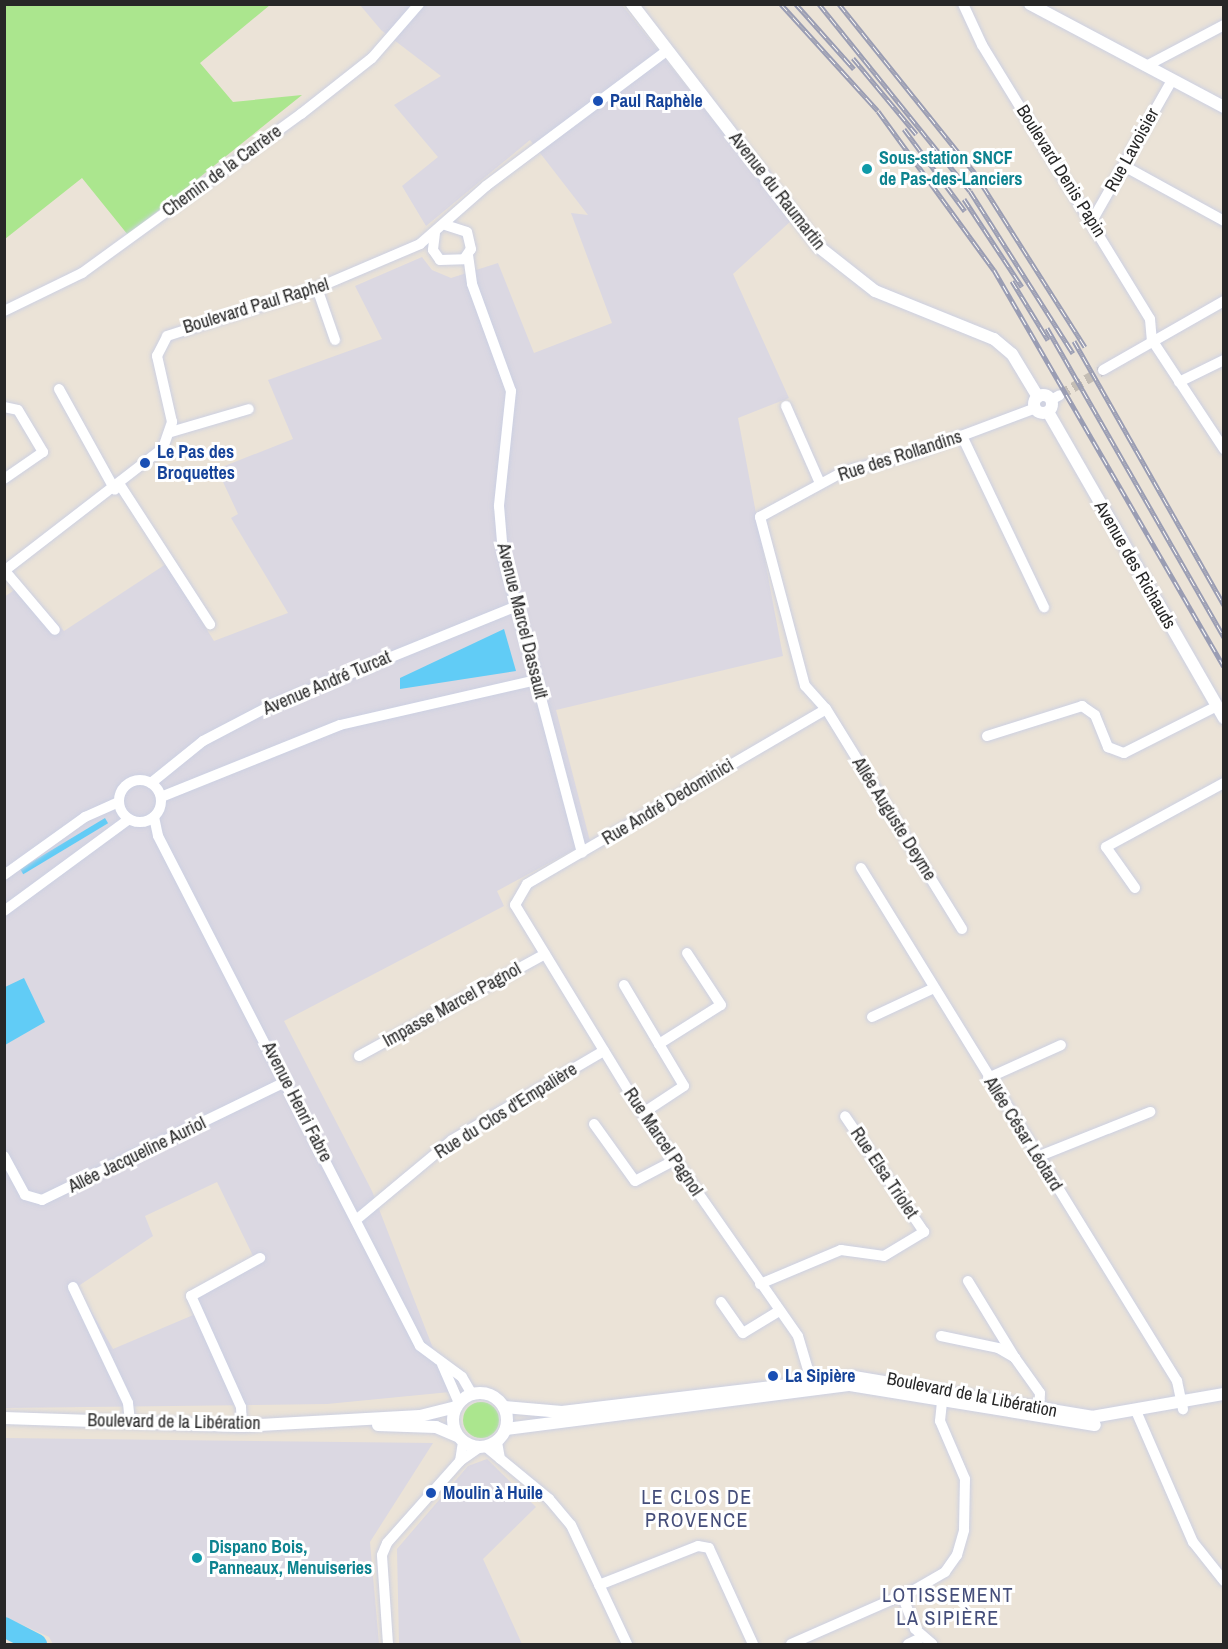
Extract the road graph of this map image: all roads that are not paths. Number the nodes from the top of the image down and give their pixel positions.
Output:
1 (419, 4) edge
2 (632, 4) edge
3 (963, 4) edge
4 (1030, 4) edge
5 (1224, 25) edge
6 (668, 50) junction
7 (1146, 66) junction
8 (1172, 80) junction
9 (1224, 107) edge
10 (1124, 166) junction
11 (467, 205) junction
12 (1092, 220) junction
13 (1224, 221) edge
14 (445, 225) junction
15 (436, 232) junction
16 (467, 232) junction
17 (408, 251) junction
18 (468, 255) junction
19 (436, 256) junction
20 (453, 264) junction
21 (472, 284) junction
22 (317, 288) junction
23 (1224, 301) edge
24 (4, 311) edge
25 (335, 340) dead end
26 (1152, 340) junction
27 (1224, 360) edge
28 (1103, 370) tunnel mouth
29 (1179, 382) junction
30 (59, 389) dead end
31 (1047, 402) junction
32 (786, 406) dead end
33 (4, 408) edge
34 (249, 408) dead end
35 (171, 432) junction
36 (962, 436) junction
37 (1224, 449) edge
38 (4, 479) edge
39 (820, 483) junction
40 (117, 487) junction
41 (5, 571) edge
42 (517, 606) junction
43 (1044, 607) dead end
44 (210, 624) dead end
45 (55, 630) dead end
46 (536, 680) junction
47 (1217, 706) junction
48 (826, 709) junction
49 (1224, 718) edge
50 (987, 736) dead end
51 (151, 783) junction
52 (1224, 783) edge
53 (161, 797) junction
54 (118, 802) junction
55 (154, 817) junction
56 (128, 820) junction
57 (141, 823) junction
58 (158, 836) junction
59 (582, 853) junction
60 (861, 868) dead end
61 (4, 875) edge
62 (1135, 888) dead end
63 (515, 900) joint
64 (4, 911) edge
65 (962, 929) dead end
66 (687, 953) dead end
67 (544, 954) junction
68 (624, 985) dead end
69 (934, 988) junction
70 (872, 1017) dead end
71 (660, 1044) junction
72 (1061, 1045) dead end
73 (604, 1051) junction
74 (359, 1056) dead end
75 (988, 1078) junction
76 (287, 1081) junction
77 (1150, 1112) dead end
78 (643, 1113) junction
79 (845, 1116) dead end
80 (594, 1124) dead end
81 (4, 1156) edge
82 (1037, 1157) junction
83 (675, 1160) junction
84 (356, 1220) junction
85 (260, 1258) dead end
86 (968, 1281) dead end
87 (760, 1284) junction
88 (73, 1287) dead end
89 (721, 1302) dead end
90 (779, 1311) junction
91 (941, 1336) dead end
92 (1016, 1358) junction
93 (441, 1364) junction
94 (813, 1386) junction
95 (472, 1394) junction
96 (1224, 1394) edge
97 (943, 1395) junction
98 (1224, 1402) edge
99 (457, 1405) junction
100 (1182, 1405) junction
101 (504, 1407) junction
102 (1040, 1413) junction
103 (1137, 1414) junction
104 (4, 1418) edge
105 (344, 1421) junction
106 (130, 1423) junction
107 (242, 1426) junction
108 (506, 1429) junction
109 (460, 1438) junction
110 (488, 1445) junction
111 (460, 1461) junction
112 (1224, 1581) edge
113 (599, 1585) junction
114 (902, 1595) junction
115 (921, 1638) junction
116 (388, 1644) edge
117 (627, 1644) edge
118 (753, 1644) edge
119 (791, 1644) edge
120 (908, 1644) edge
121 (932, 1644) edge

1 - 24 street, Chemin de la Carrère
2 - 6 street, Avenue du Raumartin
3 - 12 street, Boulevard Denis Papin
4 - 7 street
5 - 7 street
6 - 11 street
6 - 31 street, Avenue du Raumartin
7 - 8 street
8 - 9 street
8 - 10 street, Rue Lavoisier
10 - 12 street, Rue Lavoisier
10 - 13 street
11 - 14 street
11 - 16 street
12 - 26 street, Boulevard Denis Papin
14 - 15 street
14 - 16 street
15 - 17 street, Boulevard Paul Raphel
15 - 19 street
16 - 18 street
17 - 19 street
17 - 22 street, Boulevard Paul Raphel
18 - 20 street
18 - 21 street, Avenue Marcel Dassault
19 - 20 street
20 - 21 street, Avenue Marcel Dassault
21 - 42 street, Avenue Marcel Dassault
22 - 25 street
22 - 35 street, Boulevard Paul Raphel
23 - 26 street
26 - 28 street
26 - 29 street, Boulevard Denis Papin
27 - 29 street
29 - 37 street, Boulevard Denis Papin
30 - 40 street
31 - 36 street, Rue des Rollandins
31 - 47 street, Avenue des Richauds
32 - 39 street
33 - 38 street
34 - 35 street
35 - 40 street
36 - 39 street, Rue des Rollandins
36 - 43 street
39 - 48 street, Rue des Rollandins
40 - 41 street
40 - 44 street
41 - 45 street
42 - 46 street, Avenue Marcel Dassault
42 - 51 street, Avenue André Turcat
46 - 53 street
46 - 59 street, Avenue Marcel Dassault
47 - 49 street, Avenue des Richauds
47 - 50 street
48 - 59 street, Rue André Dedominici
48 - 65 street, Allée Auguste Deyme
51 - 53 street
51 - 54 street
52 - 62 street
53 - 55 street
54 - 56 street
54 - 61 street
55 - 57 street
55 - 58 street, Avenue Henri Fabre
56 - 57 street
56 - 64 street
57 - 58 street, Avenue Henri Fabre
58 - 76 street, Avenue Henri Fabre
59 - 63 street, Rue André Dedominici
60 - 69 street, Allée César Léotard
63 - 67 street, Rue Marcel Pagnol
66 - 71 street
67 - 73 street, Rue Marcel Pagnol
67 - 74 street, Impasse Marcel Pagnol
68 - 71 street
69 - 70 street
69 - 75 street, Allée César Léotard
71 - 78 street
72 - 75 street
73 - 78 street, Rue Marcel Pagnol
73 - 84 street, Rue du Clos d'Empalière
75 - 82 street, Allée César Léotard
76 - 81 street, Allée Jacqueline Auriol
76 - 84 street, Avenue Henri Fabre
77 - 82 street
78 - 83 street, Rue Marcel Pagnol
79 - 87 street, Rue Elsa Triolet
80 - 83 street
82 - 100 street, Allée César Léotard
83 - 87 street, Rue Marcel Pagnol
84 - 93 street, Avenue Henri Fabre
85 - 107 street
86 - 92 street
87 - 90 street, Rue Marcel Pagnol
88 - 106 street
89 - 90 street
90 - 94 street, Rue Marcel Pagnol
91 - 92 street
92 - 102 street
93 - 95 street, Avenue Henri Fabre
93 - 99 street, Avenue Henri Fabre
94 - 97 street, Boulevard de la Libération
94 - 101 street, Boulevard de la Libération
94 - 108 street, Boulevard de la Libération
95 - 99 street, Boulevard de la Libération
95 - 101 street, Boulevard de la Libération
96 - 100 street, Boulevard de la Libération
97 - 102 street, Boulevard de la Libération
97 - 114 street
98 - 100 street, Boulevard de la Libération
99 - 105 street, Boulevard de la Libération
99 - 109 street
100 - 103 street, Boulevard de la Libération
101 - 108 street
102 - 103 street, Boulevard de la Libération
103 - 112 street
104 - 106 street, Boulevard de la Libération
105 - 107 street, Boulevard de la Libération
105 - 109 street, Boulevard de la Libération
106 - 107 street, Boulevard de la Libération
108 - 110 street
109 - 110 street, Boulevard de la Libération
109 - 111 street
110 - 111 street
110 - 113 street
111 - 116 street
113 - 117 street
113 - 118 street
114 - 115 street
114 - 119 street
115 - 120 street
115 - 121 street

